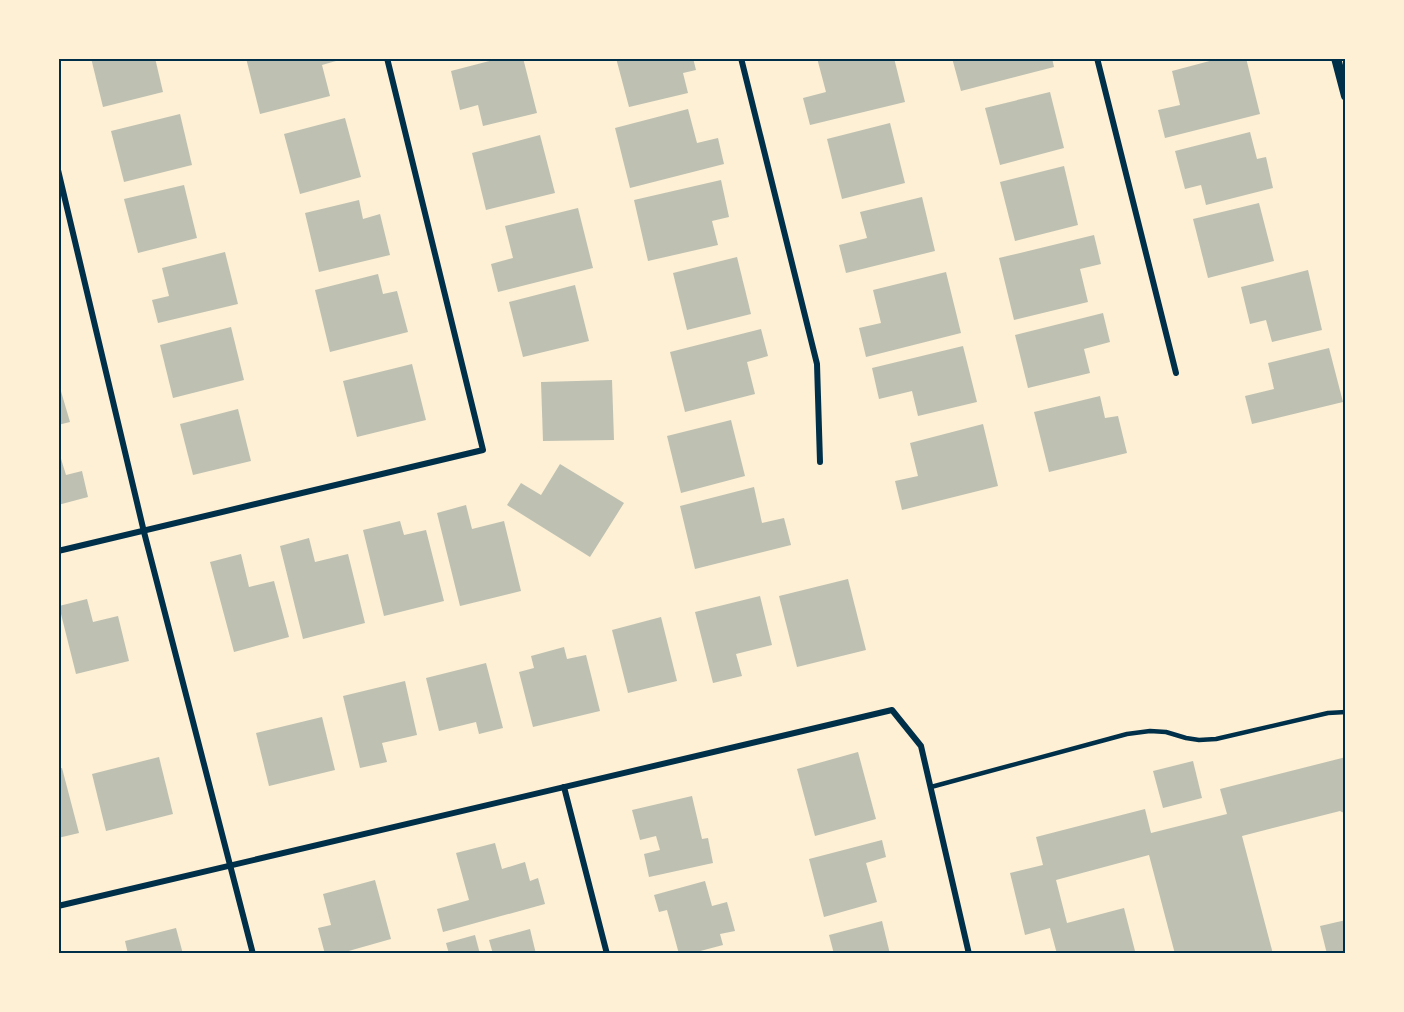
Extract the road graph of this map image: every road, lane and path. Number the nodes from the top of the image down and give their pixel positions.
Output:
1 (387, 58) edge
2 (741, 58) edge
3 (1097, 58) edge
4 (1336, 58) edge
5 (1346, 96) edge
6 (58, 170) edge
7 (1176, 373) dead end
8 (820, 462) dead end
9 (144, 531) junction
10 (58, 551) edge
11 (1346, 712) edge
12 (564, 787) junction
13 (931, 788) junction
14 (230, 865) junction
15 (58, 906) edge
16 (252, 954) edge
17 (606, 954) edge
18 (969, 954) edge

1 - 9 street
2 - 8 street
3 - 7 street
4 - 5 street
6 - 9 street
9 - 10 street
9 - 14 street
11 - 13 lane
12 - 13 street
12 - 14 street
12 - 17 street
13 - 18 street
14 - 15 street
14 - 16 street

